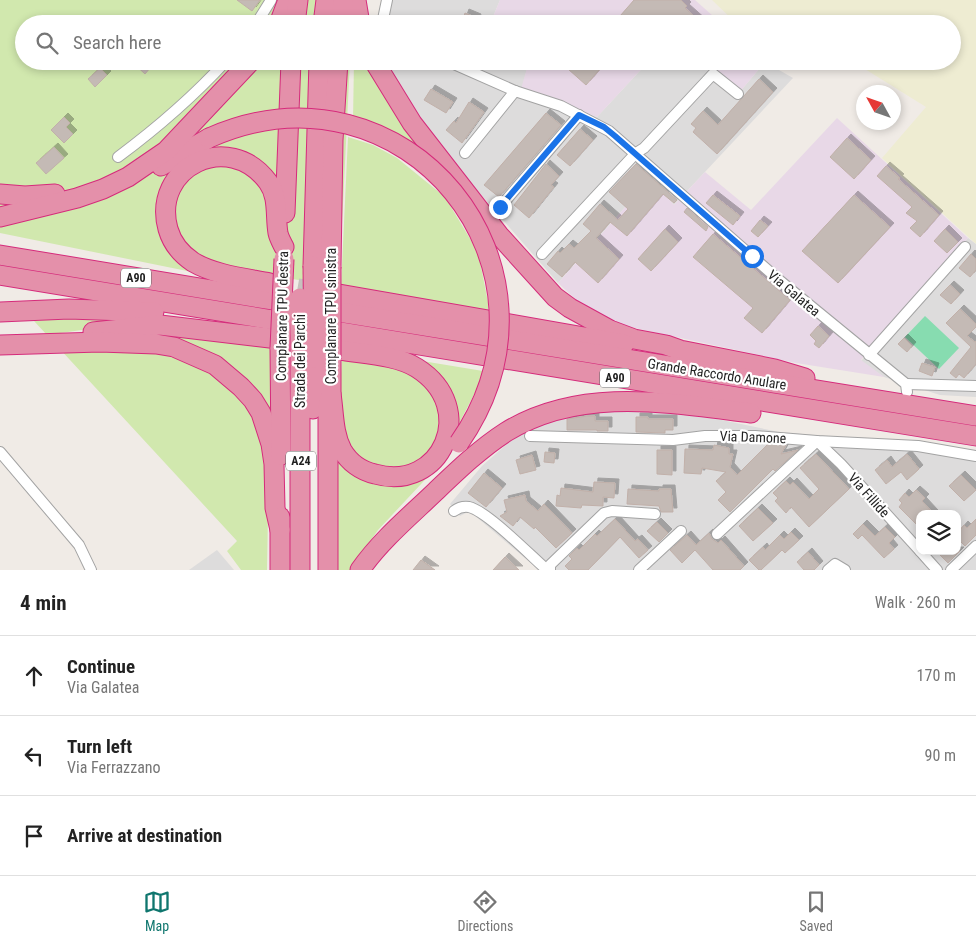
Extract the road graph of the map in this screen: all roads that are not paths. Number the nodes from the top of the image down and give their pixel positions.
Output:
1 (271, 0) edge
2 (288, 0) edge
3 (298, 0) edge
4 (314, 0) edge
5 (326, 0) edge
6 (343, 0) edge
7 (356, 0) edge
8 (388, 0) edge
9 (262, 15) edge
10 (282, 15) edge
11 (296, 15) edge
12 (312, 15) edge
13 (324, 15) edge
14 (342, 15) edge
15 (358, 15) edge
16 (384, 15) edge
17 (217, 70) edge
18 (242, 70) edge
19 (291, 70) edge
20 (308, 70) edge
21 (318, 70) edge
22 (337, 70) edge
23 (380, 70) edge
24 (467, 70) edge
25 (515, 91) junction
26 (738, 94) dead end
27 (579, 115) junction
28 (195, 118) junction
29 (465, 153) dead end
30 (636, 153) junction
31 (118, 157) dead end
32 (0, 194) edge
33 (500, 207) dead end
34 (0, 217) edge
35 (0, 226) edge
36 (965, 247) dead end
37 (542, 254) dead end
38 (0, 255) edge
39 (302, 260) junction
40 (0, 275) edge
41 (193, 307) junction
42 (0, 312) edge
43 (274, 336) junction
44 (41, 342) junction
45 (0, 345) edge
46 (325, 350) junction
47 (680, 350) junction
48 (869, 355) junction
49 (976, 386) edge
50 (331, 394) junction
51 (877, 400) junction
52 (976, 416) edge
53 (891, 422) junction
54 (530, 436) dead end
55 (976, 436) edge
56 (817, 441) junction
57 (0, 452) edge
58 (976, 456) edge
59 (454, 511) dead end
60 (655, 514) dead end
61 (280, 530) junction
62 (681, 531) dead end
63 (717, 534) dead end
64 (976, 546) edge
65 (916, 547) edge
66 (923, 555) edge
67 (91, 570) edge
68 (280, 570) edge
69 (300, 570) edge
70 (311, 570) edge
71 (328, 570) edge
72 (353, 570) edge
73 (360, 570) edge
74 (549, 570) edge
75 (639, 570) edge
76 (828, 570) edge
77 (845, 570) edge
78 (935, 570) edge
79 (951, 570) edge

1 - 9 street
2 - 10 highway
3 - 11 highway
4 - 12 highway
5 - 13 highway
6 - 14 highway
7 - 15 highway
8 - 16 street
17 - 31 street
18 - 28 highway
19 - 39 highway, Complanare TPU destra
20 - 39 highway, Strada dei Parchi / A24
21 - 39 highway, Strada dei Parchi / A24
22 - 39 highway, Complanare TPU sinistra
23 - 47 highway
24 - 25 street, Via Galatea
25 - 27 street, Via Galatea
25 - 29 street
26 - 30 street
27 - 30 street, Via Galatea
27 - 33 street
28 - 32 highway
28 - 34 highway
30 - 37 street
30 - 48 street, Via Galatea
35 - 72 highway, bridge
36 - 48 street
38 - 39 highway, A90
39 - 43 highway, Complanare TPU destra, bridge
39 - 46 highway, Strada dei Parchi / A24, bridge
40 - 41 highway, A90
41 - 42 highway
41 - 43 highway, A90
43 - 44 highway
43 - 61 highway, Complanare TPU destra
44 - 45 highway
44 - 61 highway
46 - 50 highway, Complanare TPU sinistra
46 - 50 highway
46 - 53 highway, Grande Raccordo Anulare / A90
46 - 69 highway, Strada dei Parchi / A24
46 - 70 highway, Strada dei Parchi / A24
47 - 51 highway
47 - 51 highway, Grande Raccordo Anulare / A90
48 - 49 street, Via Galatea
50 - 71 highway, Complanare TPU sinistra
51 - 52 highway, Grande Raccordo Anulare / A90
53 - 55 highway, Grande Raccordo Anulare / A90
53 - 73 highway
54 - 56 street, Via Damone
56 - 58 street, Via Damone
56 - 63 street
56 - 65 street, Via Fillide
57 - 67 street
59 - 74 street
60 - 74 street
61 - 68 highway, Complanare TPU destra
62 - 75 street
64 - 79 street
66 - 78 street, Via Fillide
76 - 77 street

